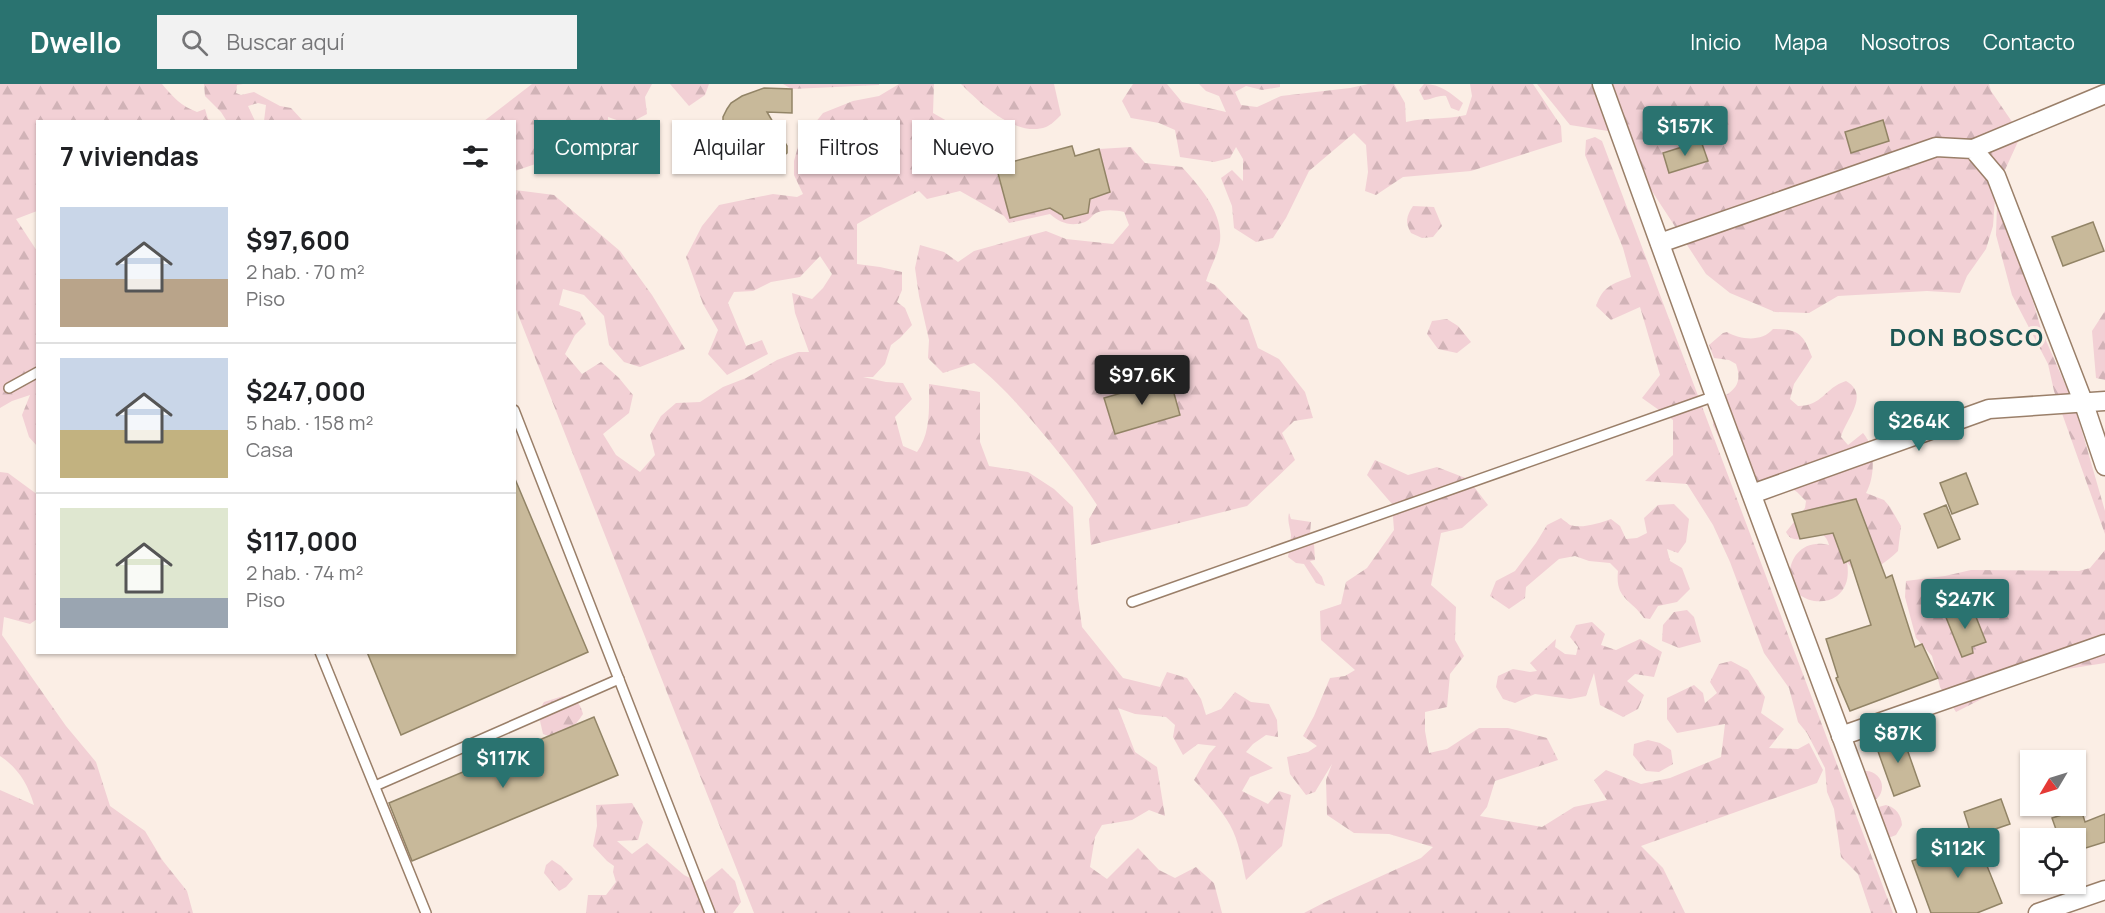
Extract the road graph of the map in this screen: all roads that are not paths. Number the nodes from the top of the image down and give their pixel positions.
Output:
1 (1602, 84) edge
2 (2105, 94) edge
3 (1973, 149) junction
4 (1660, 243) junction
5 (36, 373) edge
6 (9, 388) dead end
7 (1715, 396) junction
8 (2105, 401) edge
9 (2084, 404) junction
10 (516, 415) edge
11 (2105, 466) edge
12 (1752, 494) junction
13 (1132, 602) dead end
14 (2105, 644) edge
15 (322, 654) edge
16 (619, 679) junction
17 (1841, 736) junction
18 (375, 786) junction
19 (2105, 890) edge
20 (426, 913) edge
21 (710, 913) edge
22 (1906, 913) edge
23 (2038, 913) edge

1 - 4 street
2 - 3 street
3 - 4 street
3 - 9 street
4 - 7 street
5 - 6 lane
7 - 12 street
7 - 13 lane
8 - 9 street
9 - 11 street
9 - 12 street
10 - 16 lane
12 - 17 street
14 - 17 street
15 - 18 lane
16 - 18 lane
16 - 21 lane
17 - 22 street
18 - 20 lane
19 - 23 street

